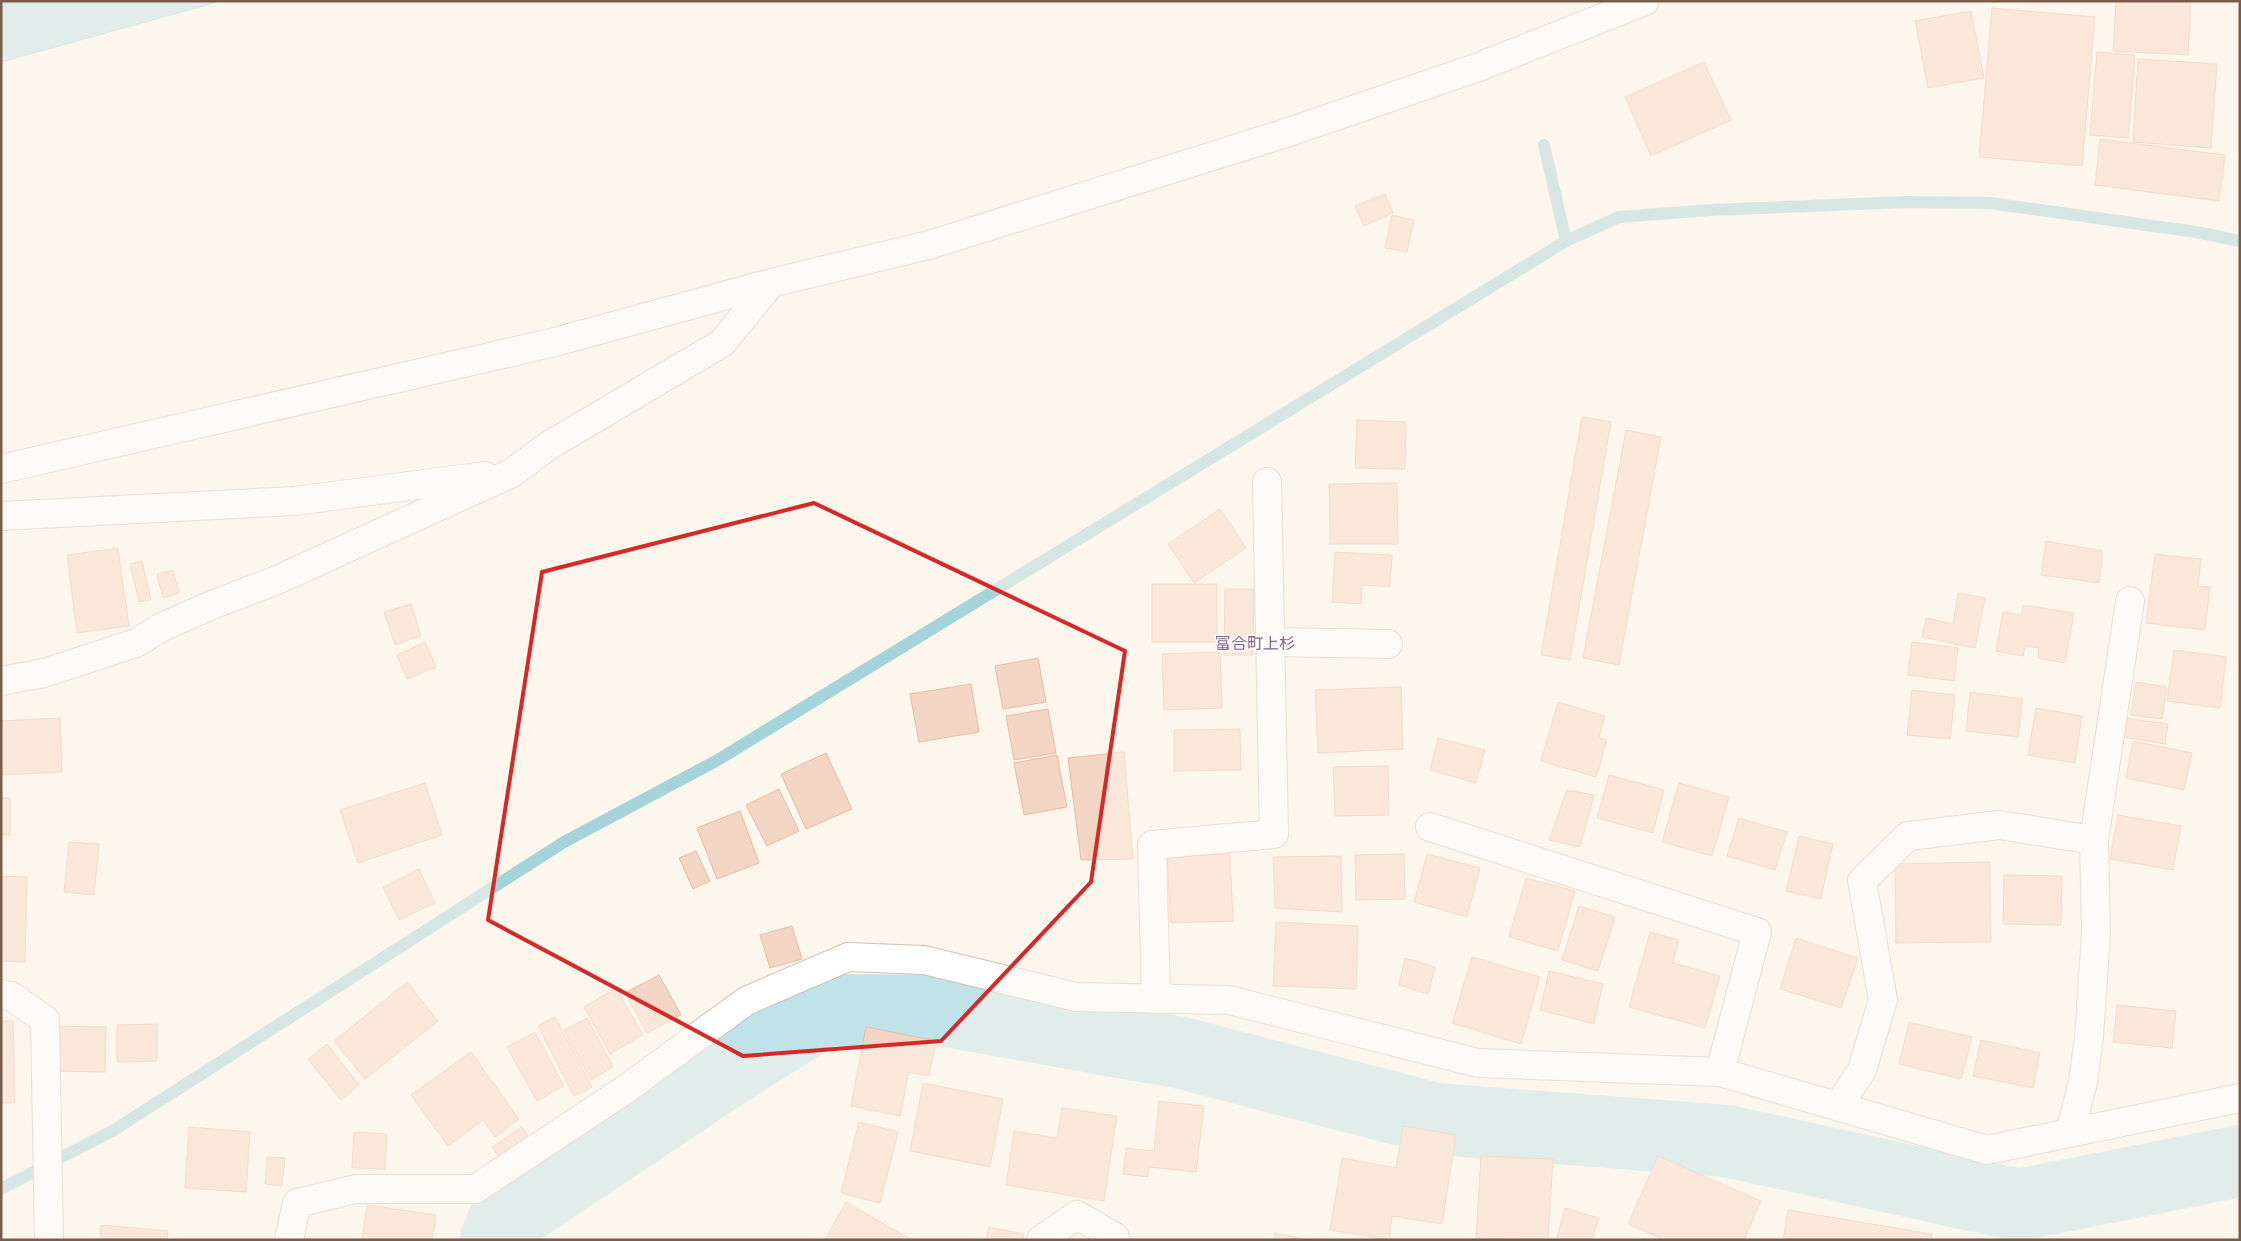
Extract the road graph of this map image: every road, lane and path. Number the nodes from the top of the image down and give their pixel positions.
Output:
1 (1642, 3) edge
2 (771, 283) junction
3 (1, 470) edge
4 (512, 473) junction
5 (1267, 482) dead end
6 (1, 516) edge
7 (2130, 602) dead end
8 (1270, 642) junction
9 (1388, 644) dead end
10 (1, 681) edge
11 (1430, 827) dead end
12 (2094, 840) junction
13 (1, 994) edge
14 (1156, 999) junction
15 (1720, 1072) junction
16 (2240, 1098) edge
17 (1838, 1106) junction
18 (2070, 1132) junction
19 (49, 1240) edge
20 (289, 1240) edge
21 (1041, 1240) edge
22 (1115, 1240) edge

1 - 2 street
2 - 3 street
2 - 4 street
4 - 6 street
4 - 10 street
5 - 8 street
7 - 12 street
8 - 9 street
8 - 14 street
11 - 15 street
12 - 17 street
12 - 18 street
13 - 19 street
14 - 15 street
14 - 20 street
15 - 17 street
16 - 18 street
17 - 18 street
21 - 22 street

